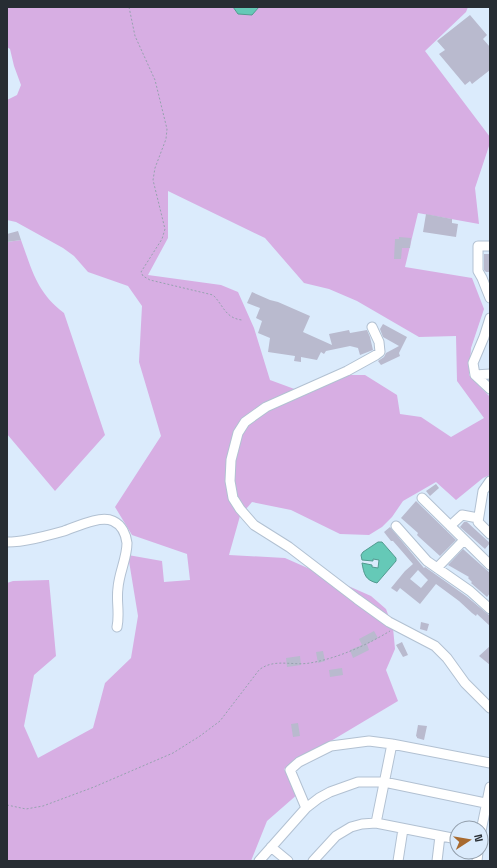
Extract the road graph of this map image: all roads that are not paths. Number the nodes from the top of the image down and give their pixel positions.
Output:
1 (490, 246) edge
2 (486, 278) edge
3 (490, 298) edge
4 (490, 318) edge
5 (372, 327) dead end
6 (487, 337) edge
7 (490, 374) edge
8 (475, 375) junction
9 (490, 389) edge
10 (490, 481) edge
11 (422, 498) dead end
12 (478, 518) junction
13 (396, 526) dead end
14 (450, 526) junction
15 (490, 534) edge
16 (464, 540) junction
17 (7, 542) edge
18 (490, 565) edge
19 (437, 568) junction
20 (490, 609) edge
21 (117, 627) dead end
22 (490, 708) edge
23 (392, 744) junction
24 (490, 763) edge
25 (384, 782) junction
26 (490, 787) edge
27 (488, 804) edge
28 (306, 808) junction
29 (484, 820) edge
30 (376, 823) junction
31 (403, 829) junction
32 (440, 836) junction
33 (449, 838) edge
34 (271, 846) junction
35 (259, 861) edge
36 (288, 861) edge
37 (314, 861) edge
38 (398, 861) edge
39 (437, 861) edge

1 - 2 street
2 - 3 street
4 - 6 street
5 - 22 street
6 - 8 street
7 - 8 street
8 - 9 street
10 - 12 street
11 - 14 street
12 - 14 street
12 - 15 street
13 - 19 street
14 - 16 street
16 - 18 street
16 - 19 street
17 - 21 street
19 - 20 street
23 - 24 street
23 - 25 street
23 - 28 street
25 - 27 street
25 - 28 street
25 - 30 street
26 - 27 street
27 - 29 street
28 - 34 street
30 - 31 street
30 - 37 street
31 - 32 street
31 - 38 street
32 - 33 street
32 - 39 street
34 - 35 street
34 - 36 street

